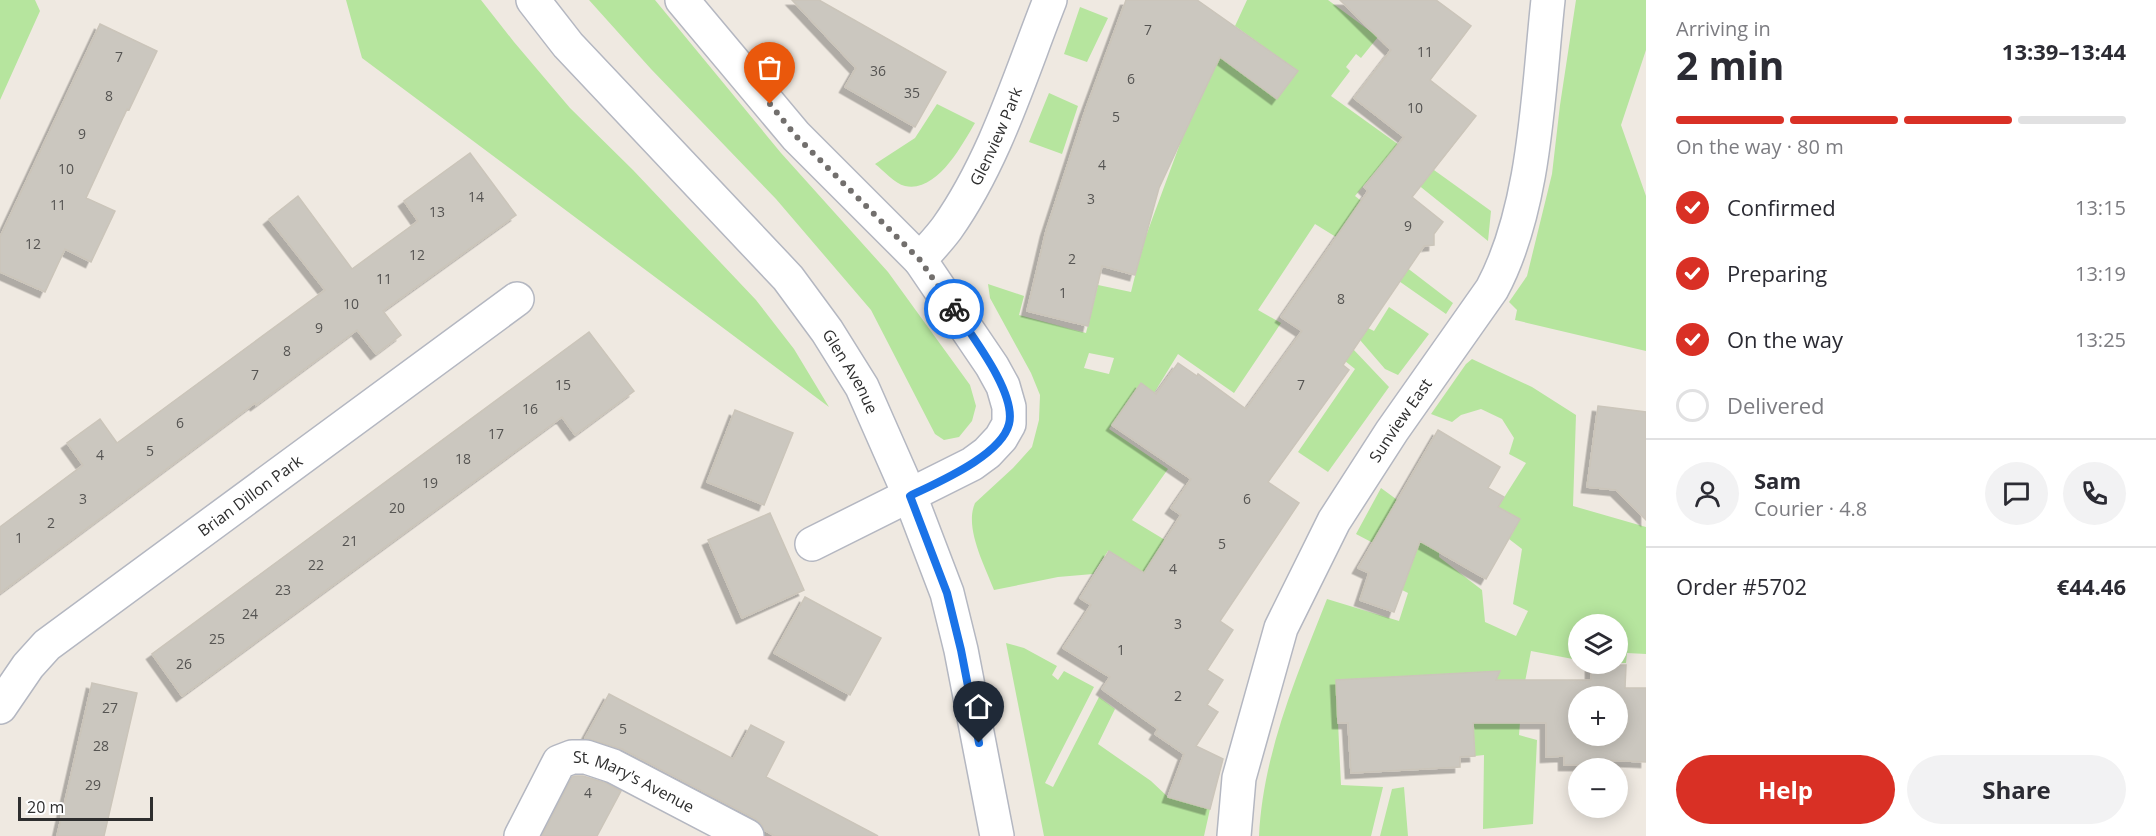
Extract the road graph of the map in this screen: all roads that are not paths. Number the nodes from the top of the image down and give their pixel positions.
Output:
1 (533, 0) edge
2 (682, 0) edge
3 (1050, 0) edge
4 (1548, 0) edge
5 (920, 260) junction
6 (517, 299) dead end
7 (910, 496) junction
8 (812, 544) dead end
9 (0, 707) edge
10 (521, 836) edge
11 (747, 836) edge
12 (997, 836) edge
13 (1233, 836) edge

1 - 7 street, Glen Avenue
2 - 5 street
3 - 5 street, Glenview Park
4 - 13 street, Sunview East
5 - 7 street
6 - 9 street, Brian Dillon Park
7 - 8 street
7 - 12 street, Glen Avenue
10 - 11 street, St. Mary's Avenue

